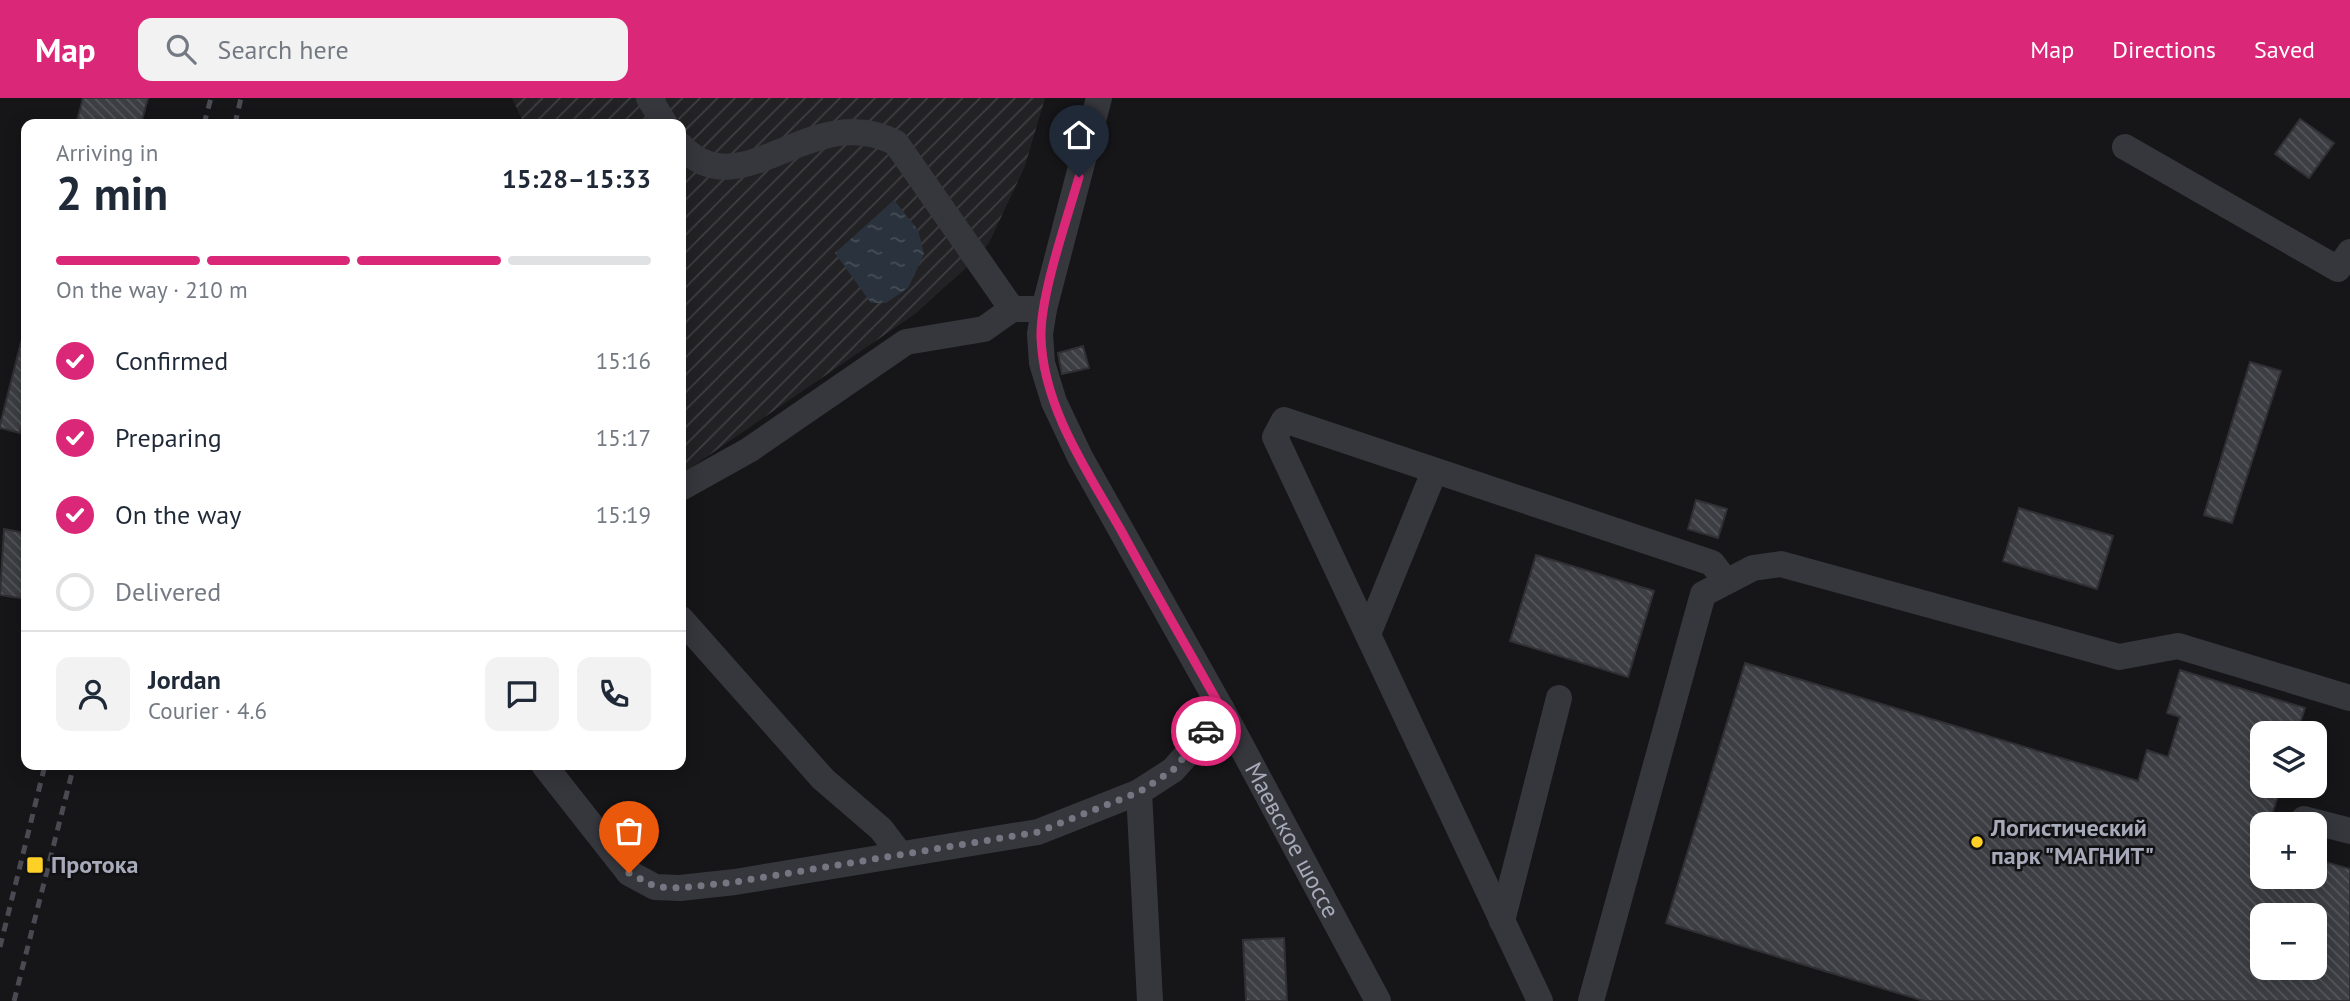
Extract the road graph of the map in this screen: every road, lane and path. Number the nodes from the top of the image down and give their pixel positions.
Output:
1 (649, 98) edge
2 (1099, 98) edge
3 (662, 119) edge
4 (2125, 147) dead end
5 (686, 151) edge
6 (2350, 251) edge
7 (1012, 309) junction
8 (1044, 309) junction
9 (1434, 472) junction
10 (686, 485) edge
11 (1725, 580) junction
12 (686, 625) edge
13 (1368, 634) junction
14 (1559, 698) dead end
15 (2350, 698) edge
16 (1221, 708) junction
17 (548, 770) edge
18 (1139, 792) junction
19 (2327, 825) edge
20 (2350, 831) edge
21 (901, 854) junction
22 (1502, 921) junction
23 (1150, 1001) edge
24 (1378, 1001) edge
25 (1540, 1001) edge
26 (1591, 1001) edge

1 - 3 street
2 - 8 street, Маевское шоссе
4 - 6 street
5 - 7 street
7 - 8 street
7 - 10 street
8 - 16 street, Маевское шоссе
9 - 11 street
9 - 13 street
9 - 13 street
11 - 15 street
11 - 26 street
12 - 21 street
13 - 22 street
14 - 22 street
16 - 18 street
16 - 24 street, Маевское шоссе
17 - 21 street
18 - 21 street
18 - 23 street
19 - 20 street
22 - 25 street

